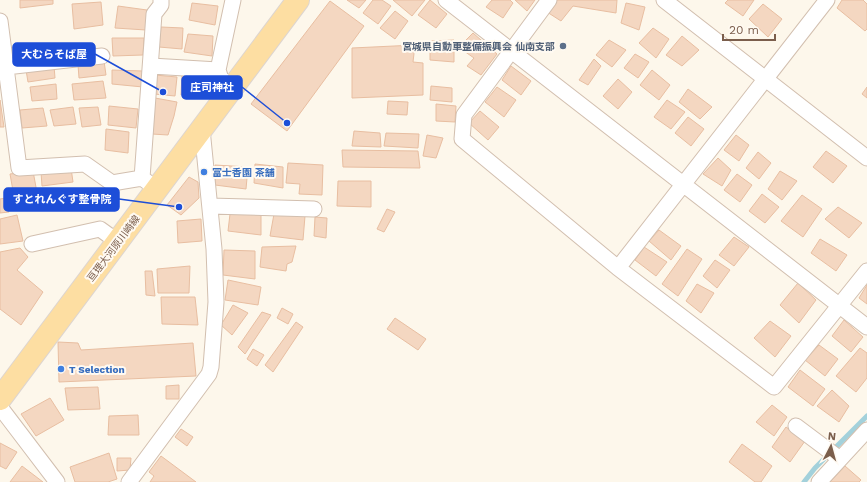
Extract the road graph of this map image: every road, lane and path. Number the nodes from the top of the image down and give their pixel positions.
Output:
1 (162, 0) edge
2 (233, 0) edge
3 (298, 0) edge
4 (446, 0) edge
5 (549, 0) edge
6 (664, 0) edge
7 (827, 0) edge
8 (0, 21) edge
9 (511, 51) junction
10 (102, 56) dead end
11 (151, 66) junction
12 (6, 67) junction
13 (218, 70) junction
14 (765, 79) junction
15 (234, 87) junction
16 (202, 129) junction
17 (867, 158) edge
18 (149, 184) junction
19 (683, 185) junction
20 (210, 206) junction
21 (314, 209) dead end
22 (118, 242) junction
23 (32, 244) dead end
24 (618, 268) junction
25 (867, 271) edge
26 (840, 306) junction
27 (867, 327) edge
28 (0, 399) edge
29 (0, 408) edge
30 (796, 426) dead end
31 (867, 430) edge
32 (833, 455) junction
33 (57, 482) edge
34 (128, 482) edge
35 (819, 482) edge

1 - 11 street
2 - 13 street
3 - 15 main road, 亘理大河原川崎線
4 - 9 street
5 - 9 street
6 - 14 street
7 - 14 street
8 - 12 street
9 - 19 street
9 - 24 street
10 - 12 street
11 - 13 street
11 - 18 street
12 - 18 street
13 - 15 street
14 - 17 street
14 - 19 street
15 - 16 main road, 亘理大河原川崎線
16 - 18 main road, 亘理大河原川崎線
16 - 20 street
18 - 22 main road, 亘理大河原川崎線
19 - 24 street
19 - 26 street
20 - 21 street
20 - 34 street
22 - 23 street
22 - 28 main road, 亘理大河原川崎線
24 - 26 street
25 - 26 street
26 - 27 street
29 - 33 street
30 - 32 street
31 - 32 street
32 - 35 street

